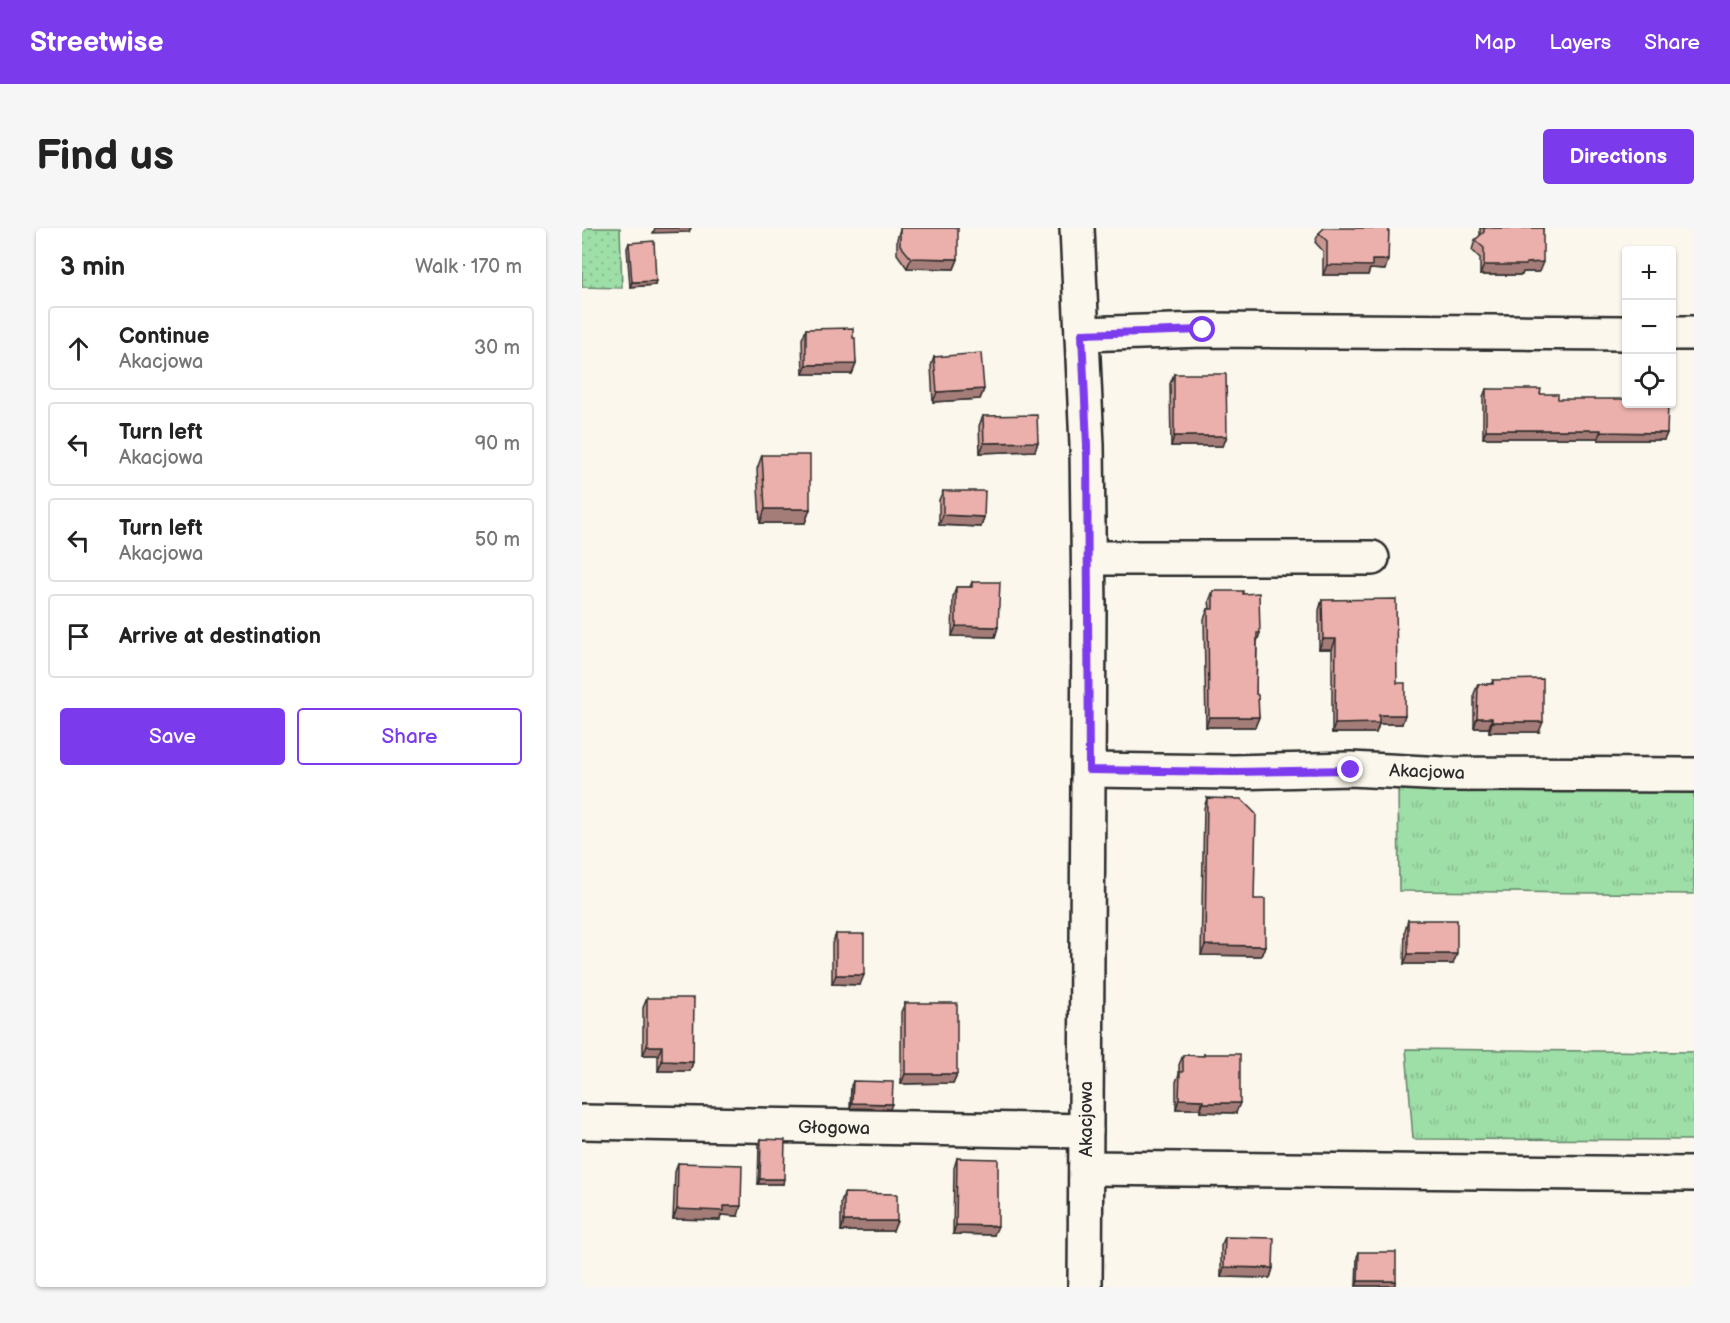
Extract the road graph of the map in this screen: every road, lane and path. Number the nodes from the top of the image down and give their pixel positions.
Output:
1 (1077, 228) edge
2 (1622, 333) edge
3 (1676, 333) edge
4 (1694, 333) edge
5 (1082, 334) junction
6 (1089, 558) junction
7 (1372, 558) dead end
8 (1089, 770) junction
9 (1694, 775) edge
10 (582, 1122) edge
11 (1086, 1131) junction
12 (1086, 1168) junction
13 (1694, 1174) edge
14 (1085, 1287) edge

1 - 5 street, Akacjowa
2 - 5 street
3 - 4 street
5 - 6 street, Akacjowa
6 - 7 street
6 - 8 street, Akacjowa
8 - 9 street, Akacjowa
8 - 11 street, Akacjowa
10 - 11 street, Głogowa
11 - 12 street, Akacjowa
12 - 13 street
12 - 14 street, Akacjowa

